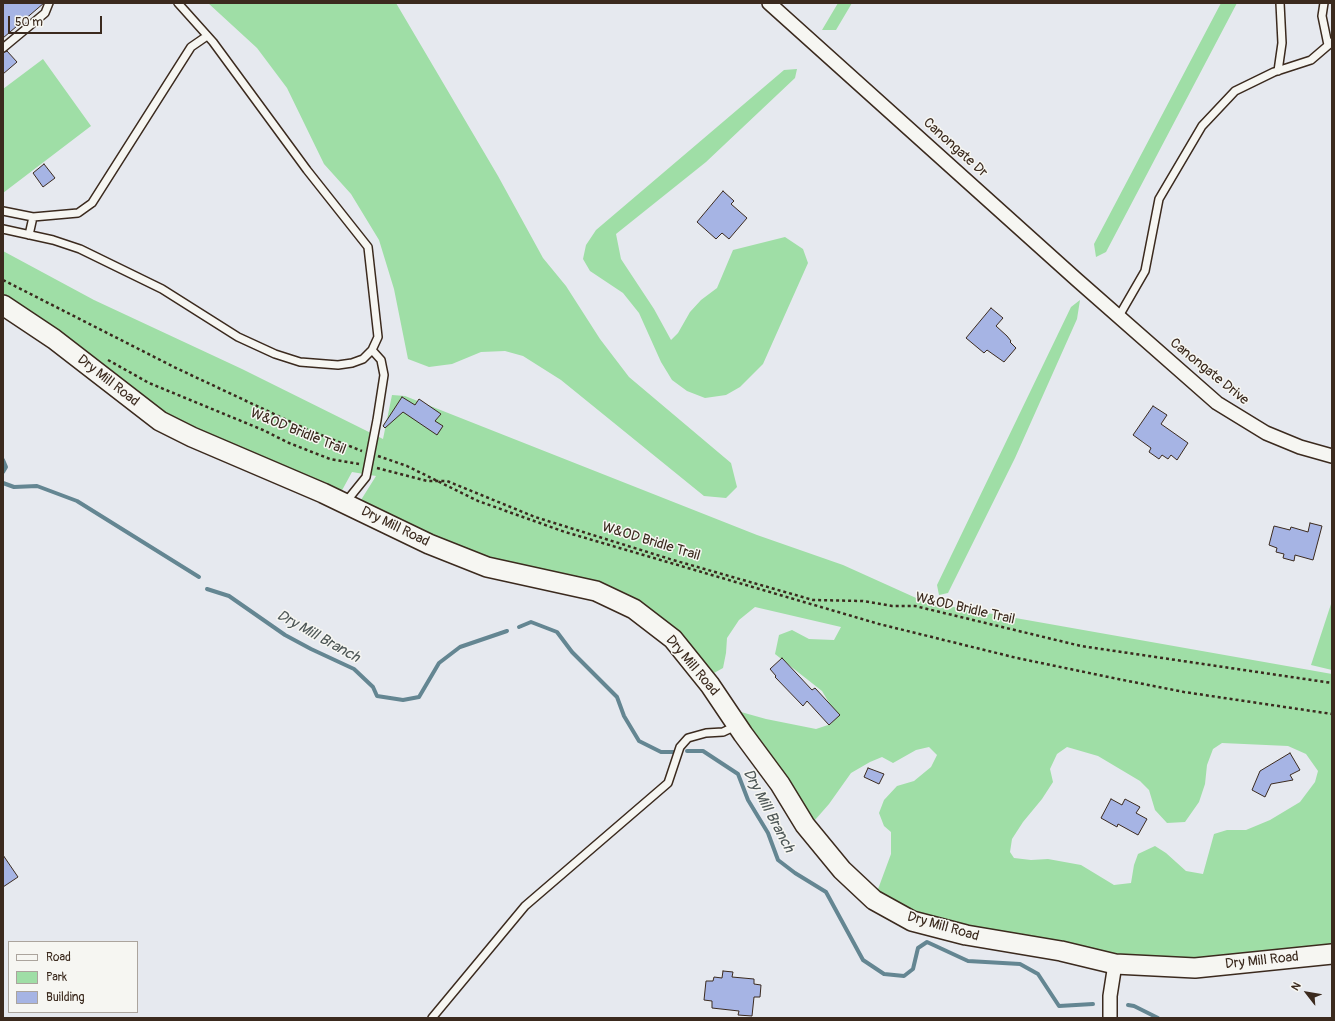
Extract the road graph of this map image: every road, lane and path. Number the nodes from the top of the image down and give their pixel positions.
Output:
1 (49, 3) edge
2 (178, 3) edge
3 (770, 3) edge
4 (1280, 3) edge
5 (1324, 3) edge
6 (207, 36) junction
7 (1330, 44) edge
8 (3, 48) edge
9 (1278, 71) junction
10 (3, 211) edge
11 (33, 217) junction
12 (3, 229) edge
13 (28, 235) junction
14 (3, 280) edge
15 (3, 304) edge
16 (1119, 316) junction
17 (372, 350) junction
18 (102, 356) dead end
19 (370, 454) junction
20 (1332, 456) edge
21 (369, 466) junction
22 (435, 481) junction
23 (345, 503) junction
24 (1332, 684) edge
25 (1332, 714) edge
26 (737, 726) junction
27 (1332, 954) edge
28 (1115, 964) junction
29 (432, 1018) edge
30 (1110, 1018) edge

1 - 8 lane
2 - 6 lane
3 - 16 street, Canongate Dr
4 - 9 lane
5 - 7 lane
6 - 11 lane
6 - 17 lane
7 - 9 lane
9 - 16 lane
10 - 11 lane
11 - 13 lane
12 - 13 lane
13 - 17 lane
14 - 19 path
15 - 23 street, Dry Mill Road
16 - 20 street, Canongate Drive
17 - 19 lane
18 - 21 path, W&OD Bridle Trail
19 - 21 lane
19 - 22 path
21 - 22 path, W&OD Bridle Trail
21 - 23 lane
22 - 24 path, W&OD Bridle Trail
22 - 25 path
23 - 26 street, Dry Mill Road
26 - 28 street, Dry Mill Road
26 - 29 lane
27 - 28 street, Dry Mill Road
28 - 30 street

